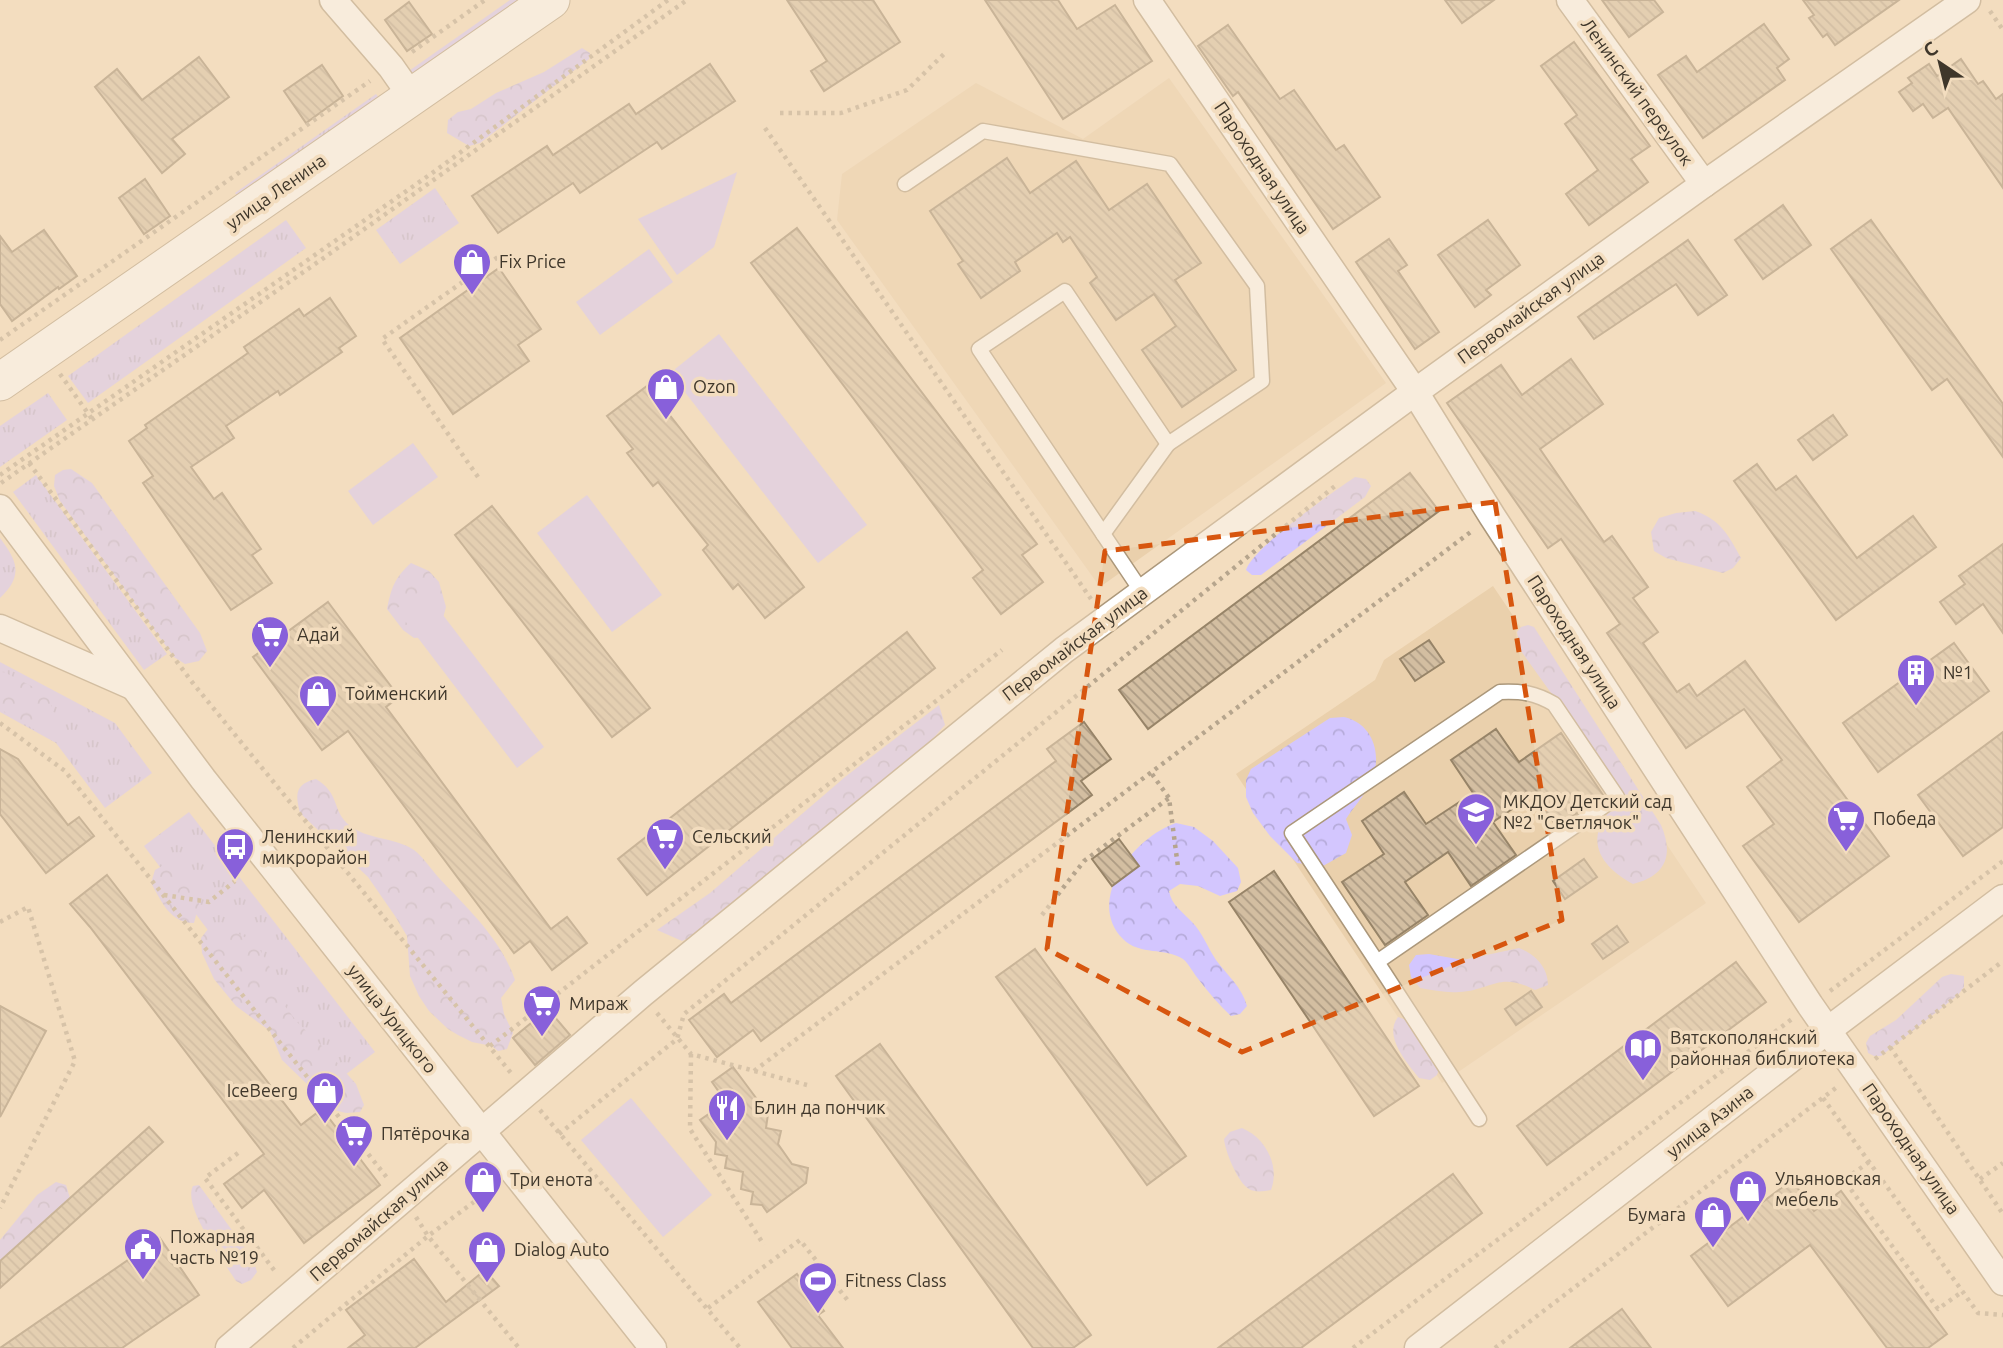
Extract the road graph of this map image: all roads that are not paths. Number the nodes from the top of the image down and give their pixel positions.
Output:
1 (333, 0) edge
2 (551, 0) edge
3 (1147, 0) edge
4 (1570, 0) edge
5 (1977, 4) edge
6 (412, 97) junction
7 (905, 184) dead end
8 (1704, 184) junction
9 (0, 382) edge
10 (1415, 392) junction
11 (1168, 444) junction
12 (0, 508) edge
13 (1103, 534) junction
14 (1142, 592) junction
15 (0, 628) edge
16 (133, 687) junction
17 (2001, 903) edge
18 (1377, 962) junction
19 (1828, 1030) junction
20 (1479, 1119) dead end
21 (481, 1132) junction
22 (2003, 1282) edge
23 (229, 1348) edge
24 (653, 1348) edge
25 (1418, 1348) edge

1 - 6 street
2 - 6 street, улица Ленина
3 - 10 street, Пароходная улица
4 - 8 street, Ленинский переулок
5 - 8 street, Первомайская улица
6 - 9 street, улица Ленина
7 - 11 lane
8 - 10 street, Первомайская улица
10 - 14 street, Первомайская улица
10 - 19 street, Пароходная улица
11 - 13 lane
11 - 13 lane
12 - 16 street, улица Урицкого
13 - 14 lane
14 - 21 street, Первомайская улица
15 - 16 street, улица Урицкого
16 - 21 street, улица Урицкого
17 - 19 street, улица Азина
18 - 18 lane
18 - 20 lane
19 - 22 street, Пароходная улица
19 - 25 street, улица Азина
21 - 23 street, Первомайская улица
21 - 24 street, улица Урицкого

